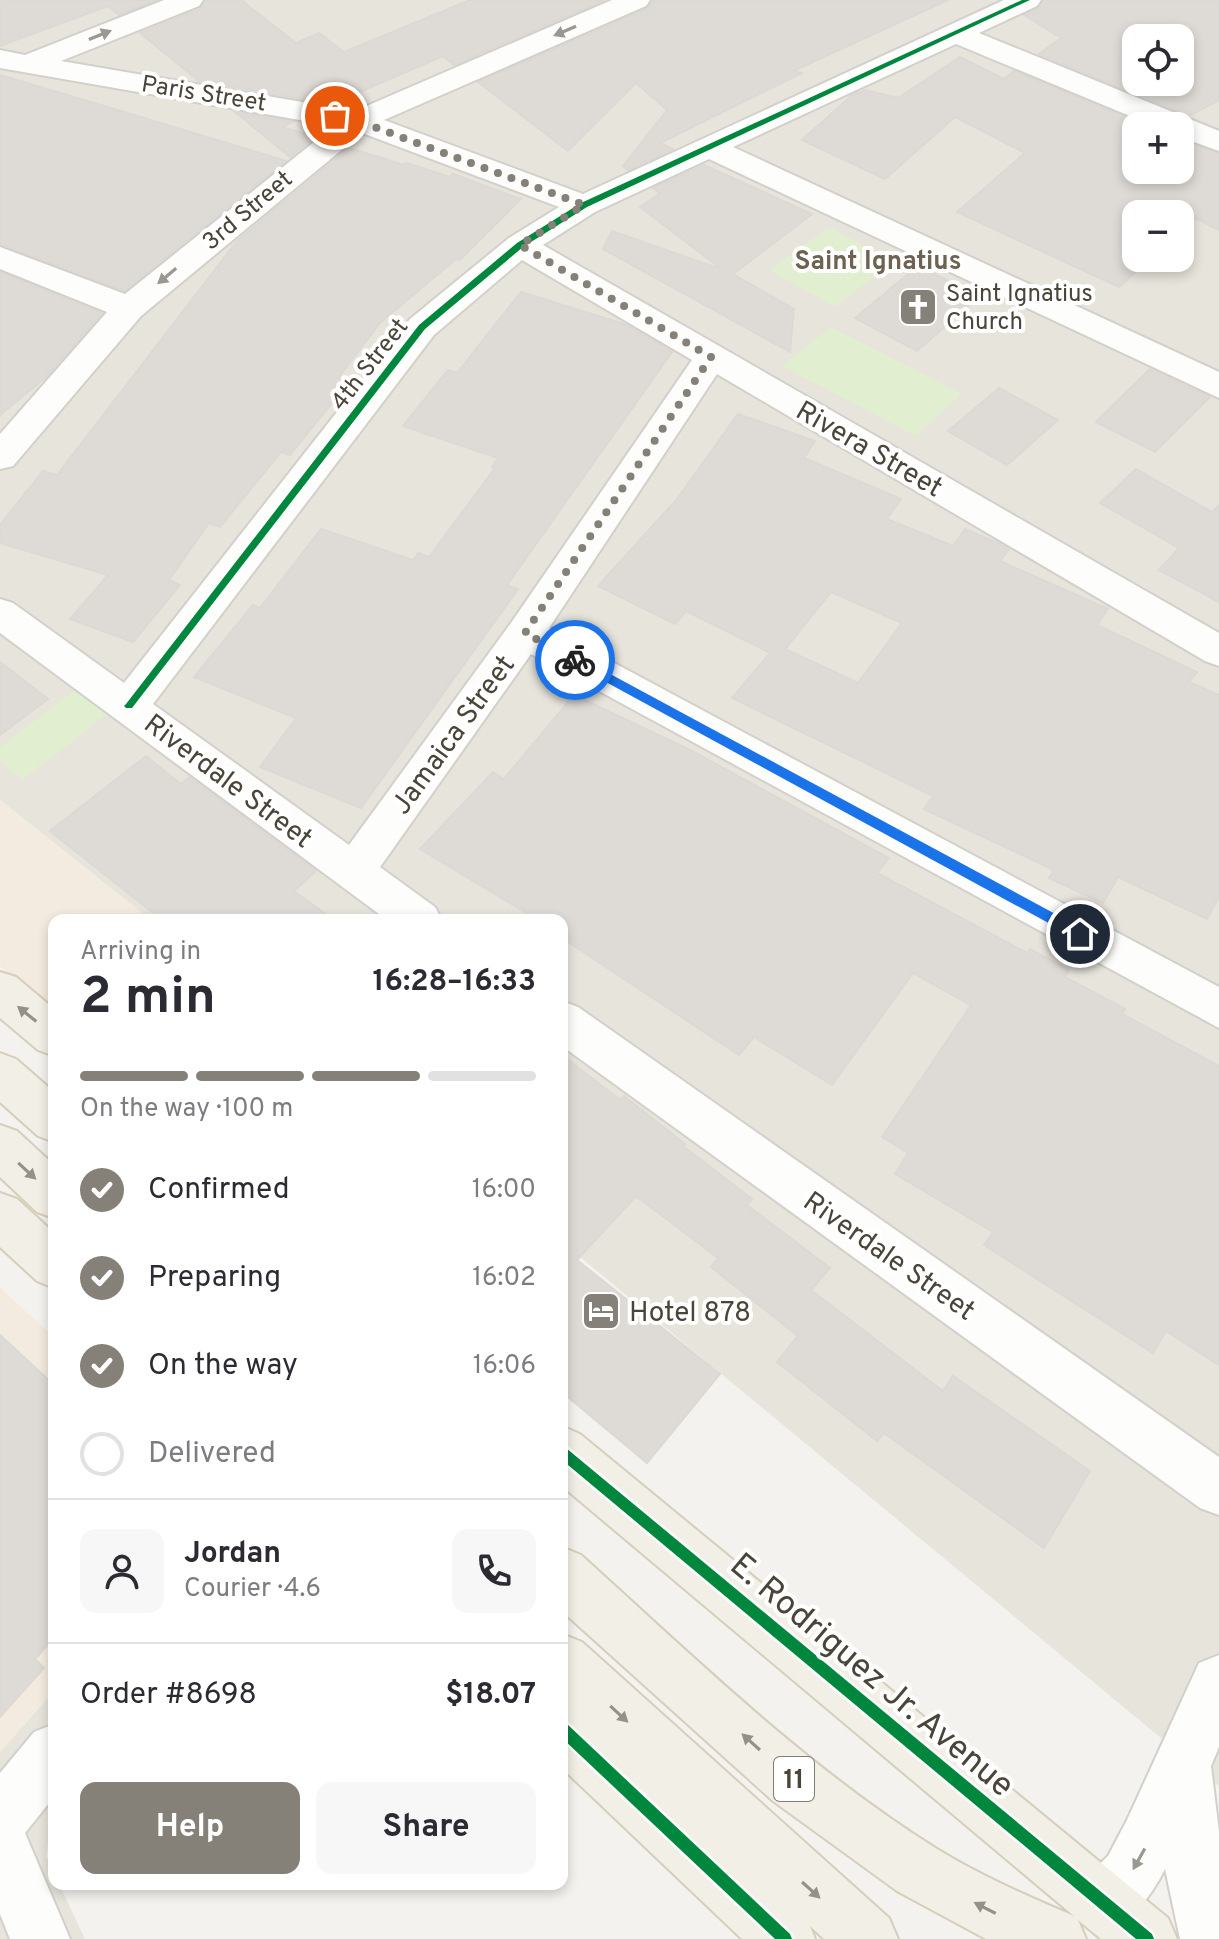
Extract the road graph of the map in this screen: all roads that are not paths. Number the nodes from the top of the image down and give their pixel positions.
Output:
1 (189, 0) edge
2 (636, 0) edge
3 (1027, 0) edge
4 (957, 34) junction
5 (14, 62) edge
6 (358, 121) junction
7 (1219, 142) edge
8 (712, 149) junction
9 (584, 205) junction
10 (520, 245) junction
11 (0, 257) edge
12 (129, 308) junction
13 (711, 357) junction
14 (1219, 386) edge
15 (0, 457) edge
16 (0, 613) edge
17 (525, 633) junction
18 (1219, 651) edge
19 (129, 706) junction
20 (353, 872) junction
21 (412, 914) edge
22 (0, 991) edge
23 (1219, 1009) edge
24 (568, 1025) edge
25 (48, 1031) edge
26 (0, 1073) edge
27 (48, 1116) edge
28 (0, 1146) edge
29 (48, 1190) edge
30 (0, 1215) edge
31 (48, 1259) edge
32 (569, 1472) edge
33 (1219, 1489) edge
34 (568, 1579) edge
35 (568, 1667) edge
36 (1219, 1683) edge
37 (568, 1735) edge
38 (48, 1759) edge
39 (1182, 1762) junction
40 (0, 1818) edge
41 (0, 1842) edge
42 (1103, 1902) junction
43 (40, 1939) edge
44 (785, 1939) edge
45 (868, 1939) edge
46 (1056, 1939) edge
47 (1147, 1939) edge
48 (1210, 1939) edge

5 -> 1 street
2 -> 6 street, 3rd Street
3 - 4 street, 4th Street
4 - 7 street
4 - 8 street, 4th Street
5 - 6 street, Paris Street
6 - 9 street, Paris Street
6 -> 12 street, 3rd Street
8 - 9 street, 4th Street
8 - 14 street
9 - 10 street, 4th Street
10 - 13 street, Rivera Street
10 - 19 street, 4th Street
11 - 12 street
12 - 15 street, 3rd Street
13 - 17 street, Jamaica Street
13 - 18 street, Rivera Street
16 - 19 street, Riverdale Street
17 - 20 street, Jamaica Street
17 - 23 street
19 - 20 street, Riverdale Street
20 - 21 street, Riverdale Street
25 -> 22 main road
24 - 33 street, Riverdale Street
26 - 27 main road
28 -> 29 main road
30 - 31 main road
32 - 42 main road, E. Rodriguez Jr. Avenue
46 -> 34 main road, 11
35 -> 45 main road, 11
36 - 39 street
37 - 44 main road
38 - 40 street
39 -> 42 street
39 - 48 street
41 - 43 street
42 - 47 main road, E. Rodriguez Jr. Avenue

